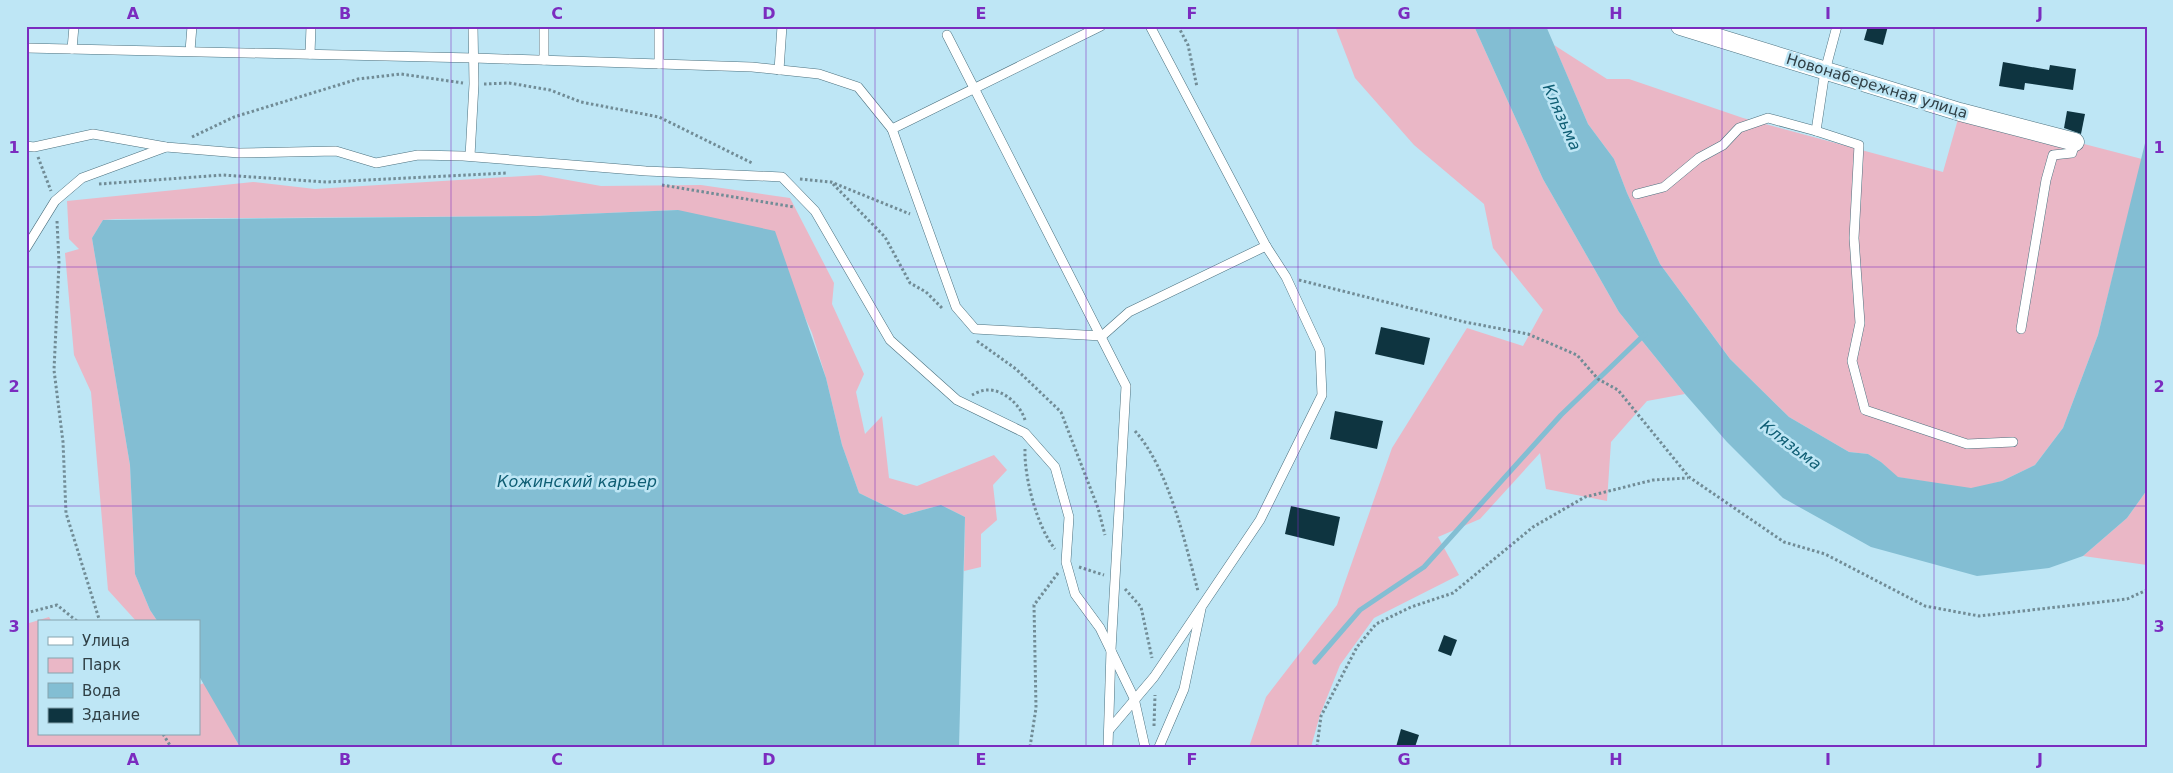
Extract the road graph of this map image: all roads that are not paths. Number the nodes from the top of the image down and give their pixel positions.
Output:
1 (74, 26) edge
2 (192, 26) edge
3 (311, 26) edge
4 (473, 26) edge
5 (544, 26) edge
6 (659, 26) edge
7 (782, 26) edge
8 (1101, 26) edge
9 (1150, 26) edge
10 (1680, 26) edge
11 (1837, 26) edge
12 (947, 35) dead end
13 (26, 48) edge
14 (72, 49) junction
15 (190, 51) junction
16 (310, 54) junction
17 (474, 58) junction
18 (544, 60) junction
19 (658, 64) junction
20 (778, 70) junction
21 (1824, 71) junction
22 (976, 88) junction
23 (892, 129) junction
24 (1816, 131) junction
25 (2074, 142) joint
26 (30, 146) edge
27 (166, 147) junction
28 (470, 156) junction
29 (1637, 194) dead end
30 (1266, 246) junction
31 (26, 248) edge
32 (2021, 329) dead end
33 (1102, 336) junction
34 (2013, 442) dead end
35 (1201, 604) junction
36 (1111, 650) junction
37 (1134, 698) junction
38 (1108, 730) junction
39 (1108, 747) edge
40 (1145, 747) edge
41 (1160, 747) edge

1 - 14 lane
2 - 15 lane
3 - 16 lane
4 - 17 lane
5 - 18 lane
6 - 19 lane
7 - 20 lane
8 - 22 lane
9 - 30 lane
10 - 21 street, Новонабережная улица
11 - 21 lane
12 - 22 lane
13 - 14 lane
14 - 15 lane
15 - 16 lane
16 - 17 lane
17 - 18 lane
17 - 28 lane
18 - 19 lane
19 - 20 lane
20 - 23 lane
21 - 24 lane
21 - 25 street, Новонабережная улица
22 - 23 lane
22 - 33 lane
23 - 33 lane
24 - 29 lane
24 - 34 lane
25 - 32 lane
26 - 27 lane
27 - 28 lane
27 - 31 lane
28 - 36 lane
30 - 33 lane
30 - 35 lane
33 - 36 lane
35 - 37 lane
35 - 41 lane
36 - 37 lane
36 - 38 lane
37 - 38 lane
37 - 40 lane
38 - 39 lane

